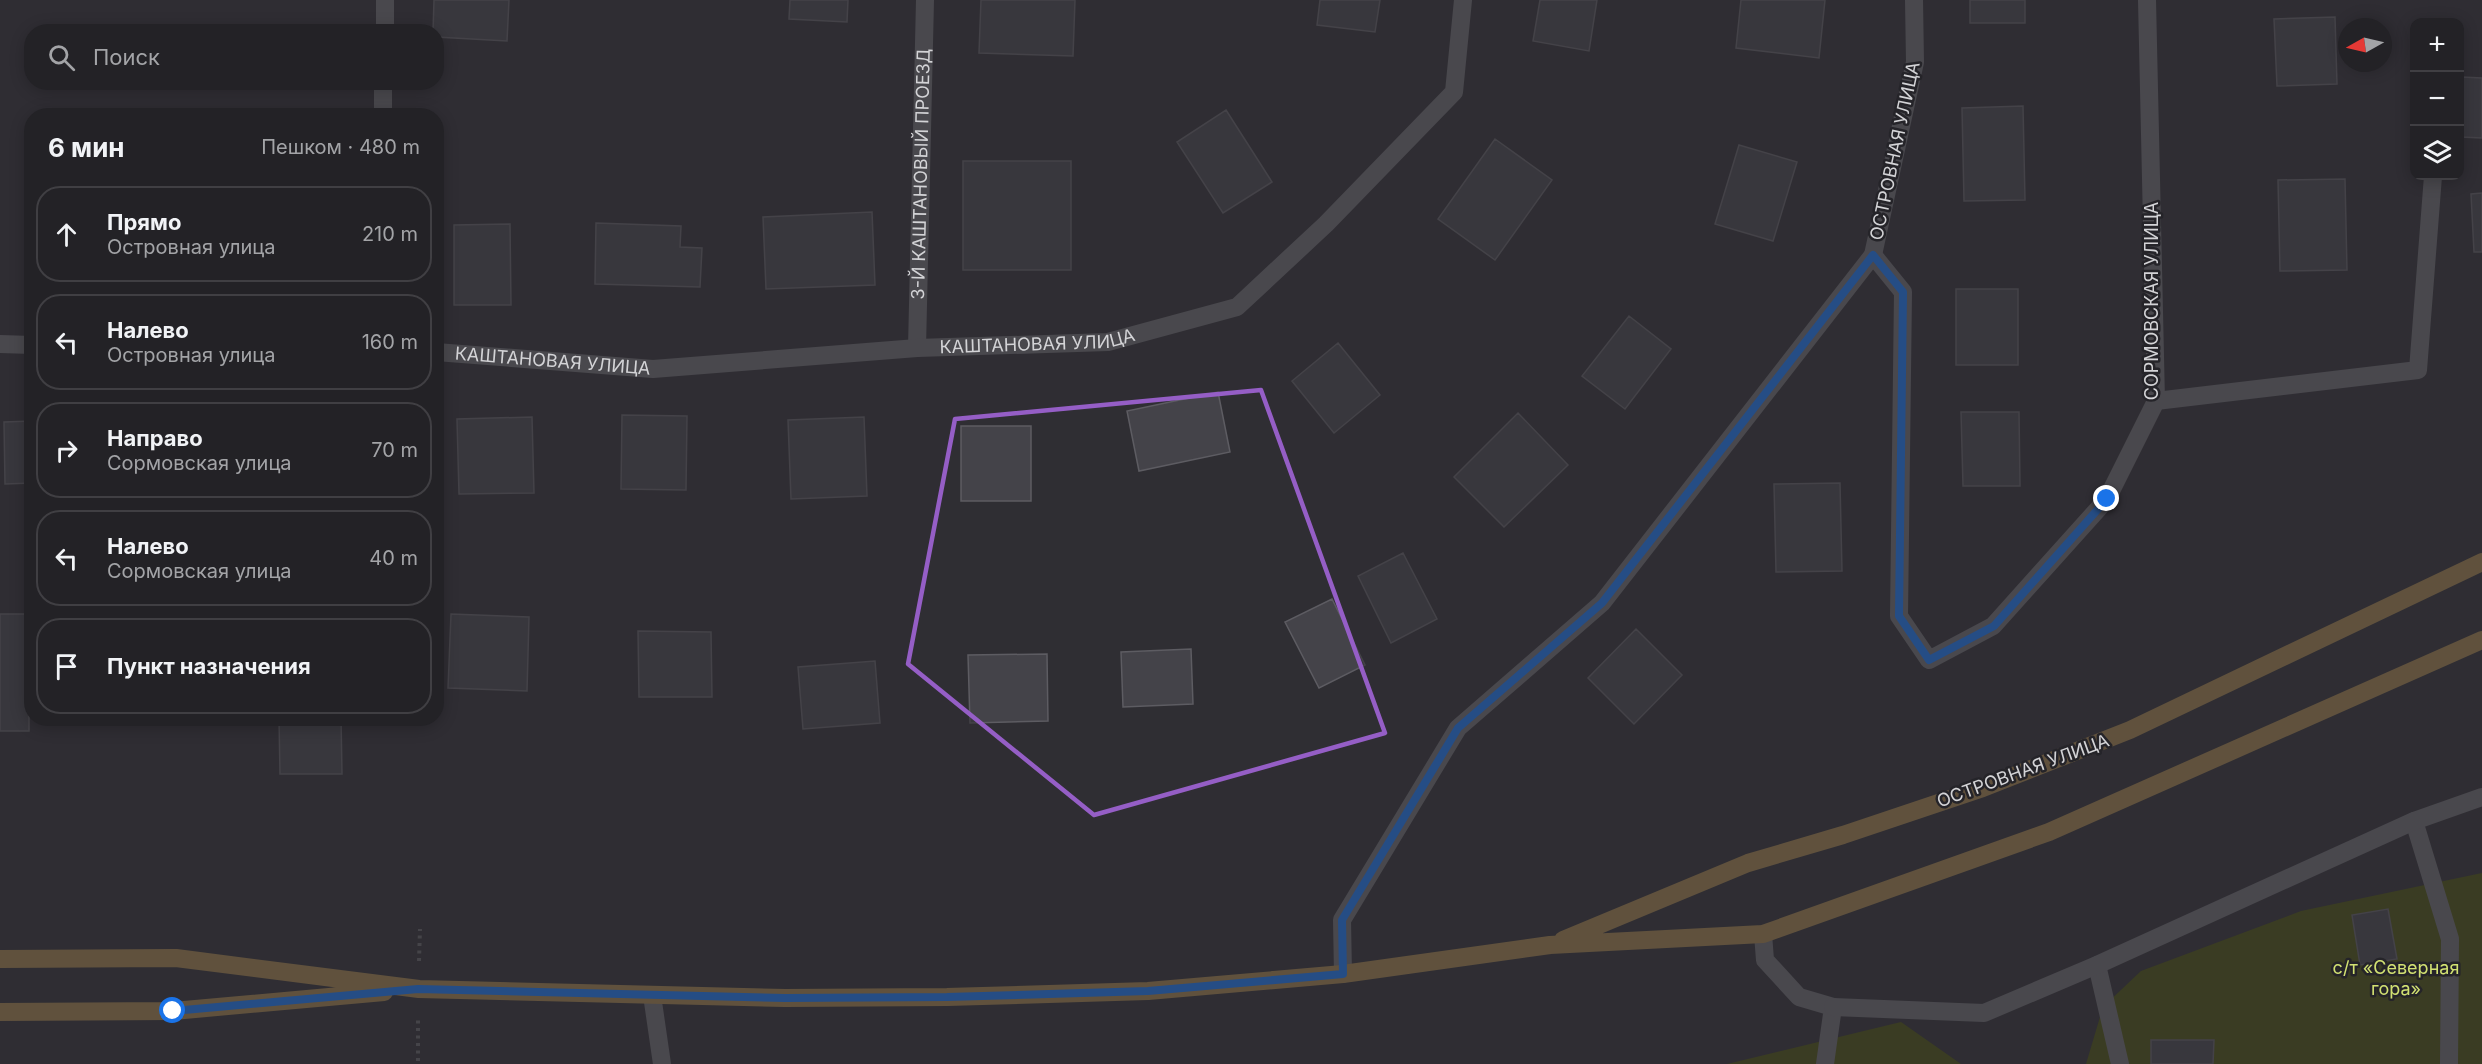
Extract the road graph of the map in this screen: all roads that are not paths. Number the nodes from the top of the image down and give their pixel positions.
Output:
1 (385, 0) edge
2 (925, 0) edge
3 (1463, 0) edge
4 (1914, 0) edge
5 (2147, 0) edge
6 (385, 24) edge
7 (383, 90) edge
8 (382, 108) edge
9 (2433, 180) edge
10 (1873, 255) junction
11 (0, 344) edge
12 (24, 345) edge
13 (917, 348) junction
14 (444, 353) edge
15 (2156, 401) junction
16 (2482, 562) edge
17 (2482, 640) edge
18 (2482, 797) edge
19 (2414, 821) junction
20 (1763, 934) junction
21 (1550, 945) junction
22 (0, 959) edge
23 (2097, 965) junction
24 (1343, 974) junction
25 (418, 989) junction
26 (652, 995) junction
27 (1833, 1007) junction
28 (0, 1012) edge
29 (662, 1064) edge
30 (1825, 1064) edge
31 (2120, 1064) edge
32 (2449, 1064) edge

1 - 6 street
2 - 13 street, 3-Й КАШТАНОВЫЙ ПРОЕЗД
3 - 13 street, КАШТАНОВАЯ УЛИЦА
4 - 10 street, ОСТРОВНАЯ УЛИЦА
5 - 15 street, СОРМОВСКАЯ УЛИЦА
7 - 8 street
9 - 15 street
10 - 15 street, СОРМОВСКАЯ УЛИЦА
10 - 24 street, ОСТРОВНАЯ УЛИЦА
11 - 12 street
13 - 14 street, КАШТАНОВАЯ УЛИЦА
16 - 21 main road, ОСТРОВНАЯ УЛИЦА
17 - 20 main road, ОСТРОВНАЯ УЛИЦА
18 - 19 street
19 - 23 street
19 - 32 street
20 - 21 main road, ОСТРОВНАЯ УЛИЦА
20 - 27 street
21 - 24 main road, ОСТРОВНАЯ УЛИЦА
22 - 25 main road, ОСТРОВНАЯ УЛИЦА
23 - 27 street
23 - 31 street
24 - 26 main road, ОСТРОВНАЯ УЛИЦА
25 - 26 main road, ОСТРОВНАЯ УЛИЦА
25 - 28 main road, ОСТРОВНАЯ УЛИЦА
26 - 29 street
27 - 30 street

